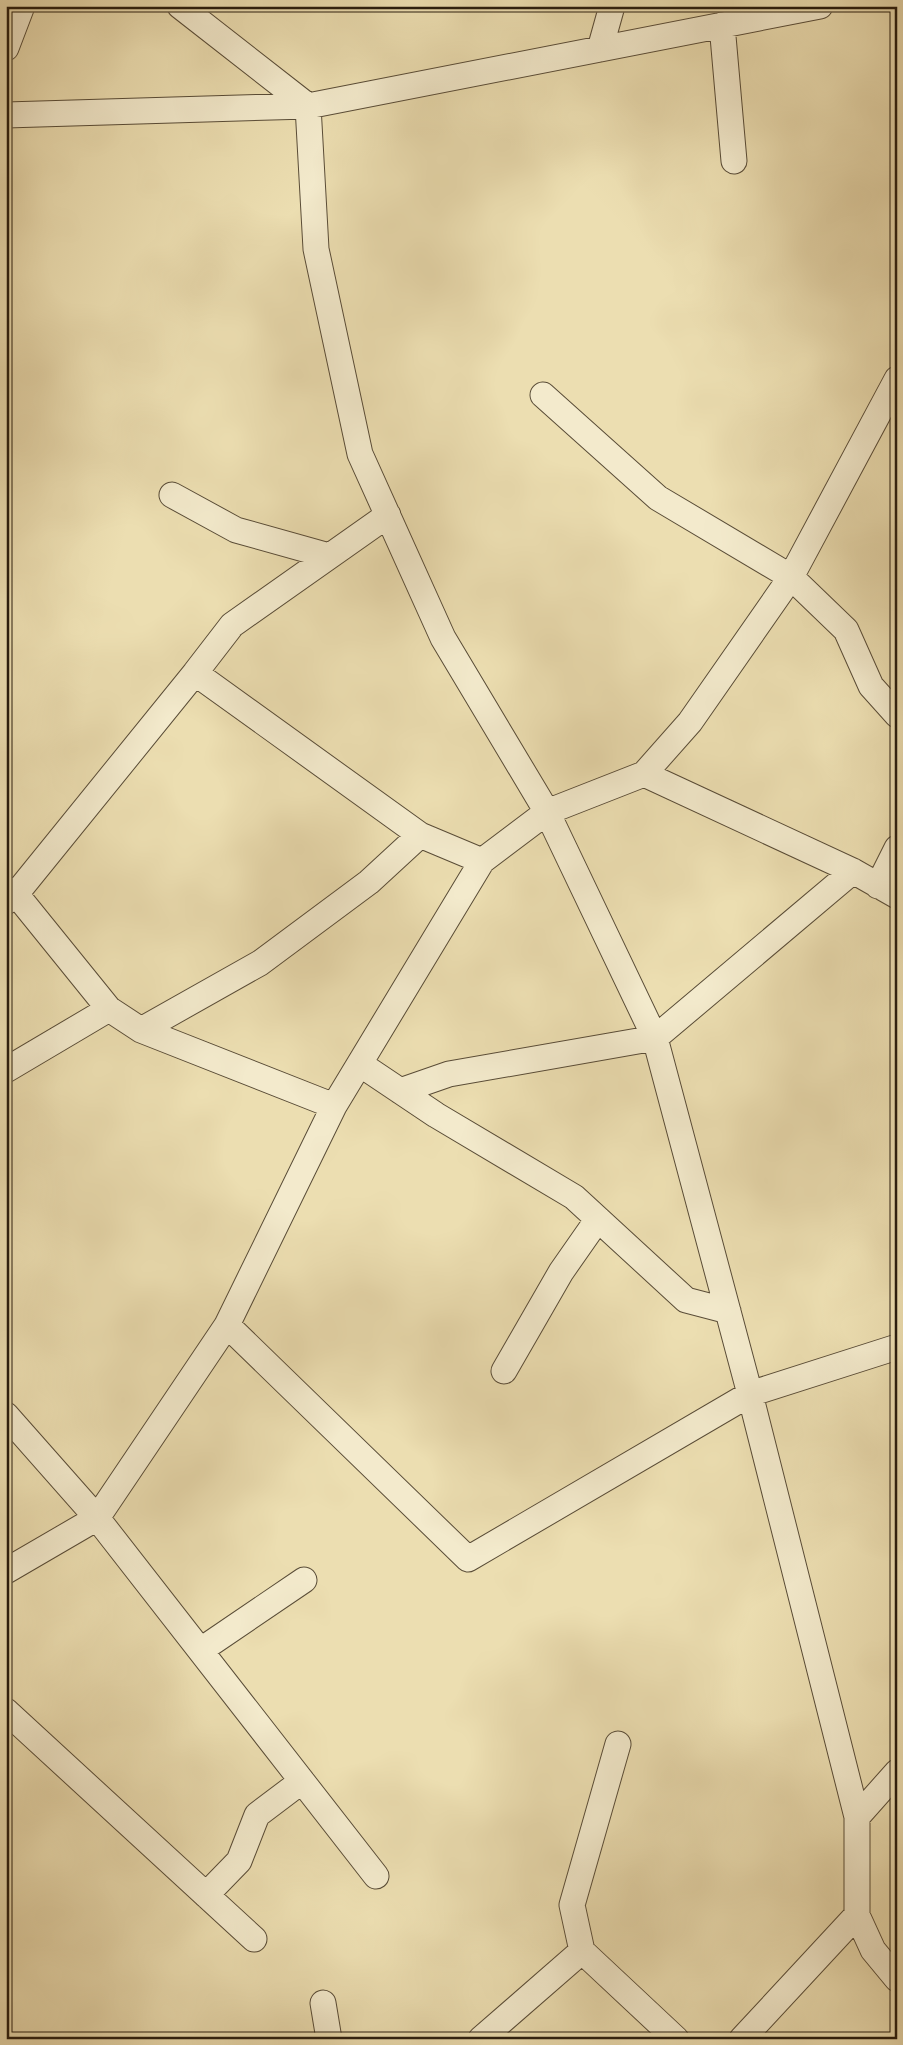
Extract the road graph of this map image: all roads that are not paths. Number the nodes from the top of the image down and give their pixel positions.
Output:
1 (22, 6) edge
2 (180, 6) edge
3 (612, 6) edge
4 (820, 6) edge
5 (722, 25) junction
6 (6, 48) edge
7 (600, 50) junction
8 (308, 106) junction
9 (6, 116) edge
10 (734, 161) dead end
11 (897, 379) edge
12 (544, 395) dead end
13 (172, 495) dead end
14 (388, 515) junction
15 (329, 556) junction
16 (791, 577) junction
17 (195, 674) junction
18 (897, 715) edge
19 (644, 774) junction
20 (547, 812) junction
21 (420, 834) junction
22 (897, 848) edge
23 (482, 862) junction
24 (853, 871) junction
25 (888, 891) edge
26 (9, 895) edge
27 (109, 1009) junction
28 (141, 1030) junction
29 (655, 1038) junction
30 (360, 1064) junction
31 (6, 1070) edge
32 (400, 1091) junction
33 (334, 1106) junction
34 (598, 1219) junction
35 (728, 1311) junction
36 (227, 1324) junction
37 (897, 1347) edge
38 (504, 1372) dead end
39 (750, 1394) junction
40 (6, 1415) edge
41 (97, 1518) junction
42 (6, 1571) edge
43 (304, 1580) dead end
44 (200, 1650) junction
45 (6, 1711) edge
46 (618, 1744) dead end
47 (897, 1772) edge
48 (302, 1781) junction
49 (857, 1817) junction
50 (376, 1876) dead end
51 (206, 1895) junction
52 (857, 1915) junction
53 (254, 1939) dead end
54 (582, 1951) junction
55 (897, 1978) edge
56 (323, 2003) dead end
57 (329, 2039) edge
58 (481, 2039) edge
59 (676, 2039) edge
60 (742, 2039) edge

1 - 6 street
2 - 8 street
3 - 7 street
4 - 5 street
5 - 7 street
5 - 10 street
7 - 8 street
8 - 9 street
8 - 14 street
11 - 16 street
12 - 16 street
13 - 15 street
14 - 15 street
14 - 20 street
15 - 17 street
16 - 18 street
16 - 19 street
17 - 21 street
17 - 26 street
19 - 20 street
19 - 24 street
20 - 23 street
20 - 29 street
21 - 23 street
21 - 28 street
22 - 25 street
23 - 30 street
24 - 25 street
24 - 29 street
26 - 27 street
27 - 28 street
27 - 31 street
28 - 33 street
29 - 32 street
29 - 35 street
30 - 32 street
30 - 33 street
32 - 34 street
33 - 36 street
34 - 35 street
34 - 38 street
35 - 39 street
36 - 39 street
36 - 41 street
37 - 39 street
39 - 49 street
40 - 41 street
41 - 42 street
41 - 44 street
43 - 44 street
44 - 48 street
45 - 51 street
46 - 54 street
47 - 49 street
48 - 50 street
48 - 51 street
49 - 52 street
51 - 53 street
52 - 55 street
52 - 60 street
54 - 58 street
54 - 59 street
56 - 57 street

